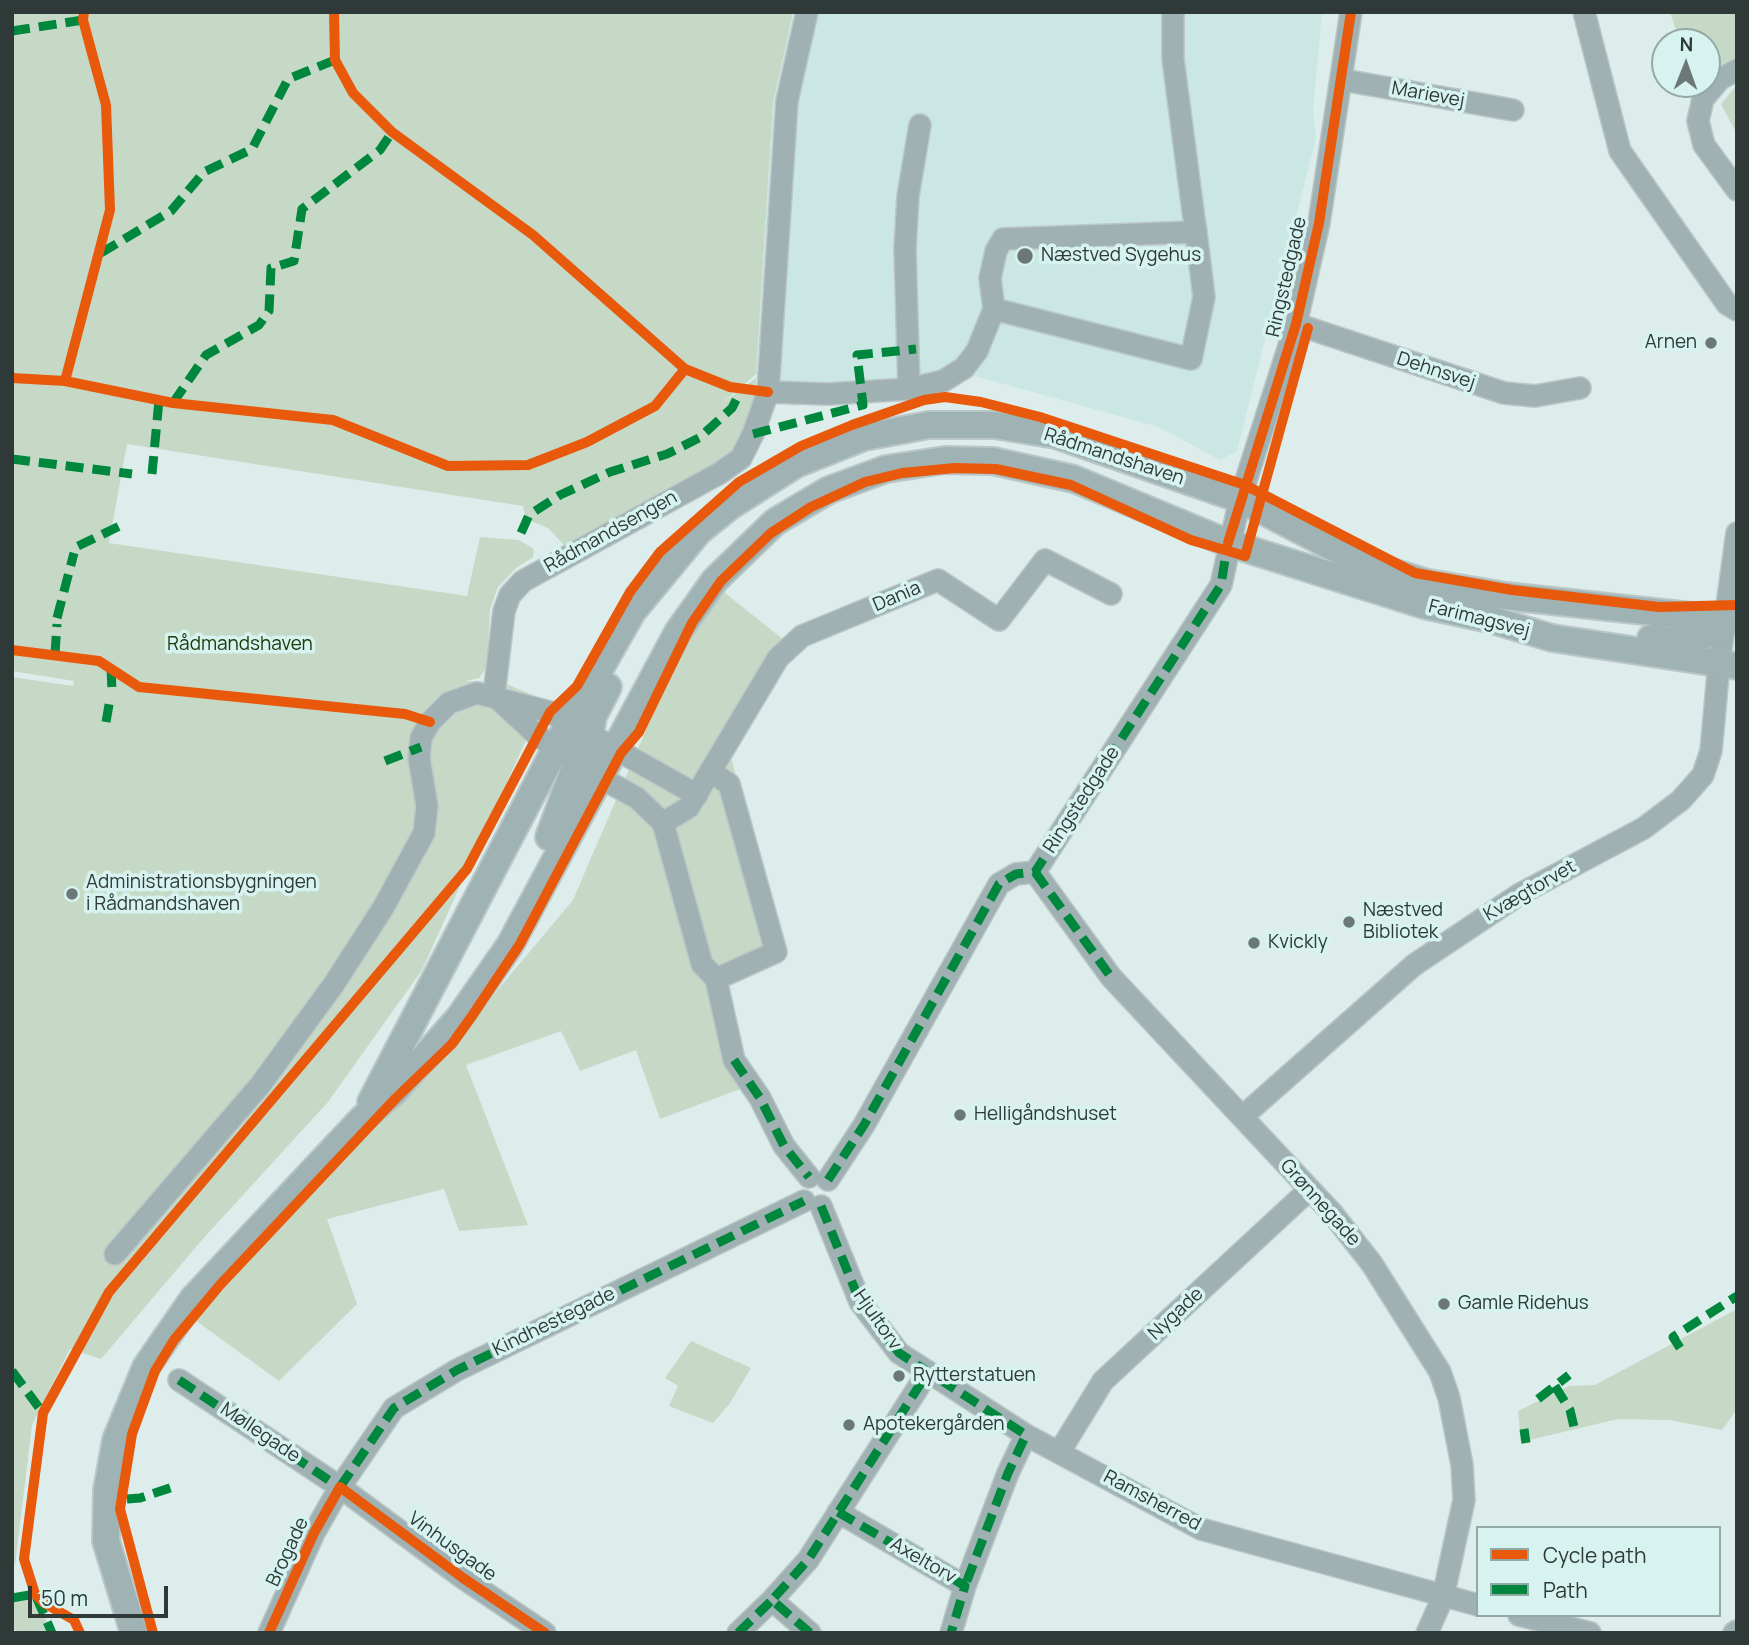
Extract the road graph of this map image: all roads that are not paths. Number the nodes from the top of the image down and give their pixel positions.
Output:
1 (807, 12) edge
2 (1173, 12) edge
3 (1584, 12) edge
4 (1350, 14) edge
5 (1737, 70) edge
6 (1343, 80) junction
7 (1513, 110) dead end
8 (920, 125) dead end
9 (1737, 190) edge
10 (1196, 232) junction
11 (994, 309) junction
12 (1737, 310) edge
13 (1296, 324) junction
14 (909, 388) junction
15 (1580, 388) dead end
16 (768, 392) junction
17 (1240, 499) junction
18 (1737, 533) edge
19 (1228, 543) junction
20 (1111, 594) dead end
21 (1489, 619) junction
22 (1731, 620) edge
23 (1731, 661) edge
24 (494, 695) junction
25 (580, 728) junction
26 (614, 749) junction
27 (577, 763) junction
28 (711, 772) junction
29 (697, 794) junction
30 (663, 822) junction
31 (1035, 872) junction
32 (716, 979) junction
33 (1242, 1117) junction
34 (362, 1119) junction
35 (818, 1178) junction
36 (1309, 1191) junction
37 (813, 1203) junction
38 (115, 1254) dead end
39 (928, 1372) junction
40 (179, 1380) dead end
41 (1026, 1435) junction
42 (1060, 1451) junction
43 (340, 1487) junction
44 (838, 1512) junction
45 (965, 1586) junction
46 (1443, 1597) junction
47 (772, 1600) junction
48 (1476, 1605) edge
49 (1527, 1617) edge
50 (134, 1633) edge
51 (269, 1633) edge
52 (545, 1633) edge
53 (738, 1633) edge
54 (810, 1633) edge
55 (951, 1633) edge
56 (1427, 1633) edge
57 (1590, 1633) edge

1 - 16 street, Rådmandsengen
2 - 10 street
3 - 12 street
4 - 6 street, Ringstedgade
5 - 9 street
6 - 7 street, Marievej
6 - 13 street, Ringstedgade
8 - 14 street
10 - 11 street
10 - 11 street
11 - 14 street
13 - 15 street, Dehnsvej
13 - 17 street, Ringstedgade
14 - 16 street
16 - 24 street, Rådmandsengen
17 - 19 street, Ringstedgade
17 - 22 main road, Farimagsvej
17 - 25 main road, Rådmandshaven
18 - 22 street, Kvægtorvet
19 - 21 main road, Farimagsvej
19 - 26 main road, Rådmandshaven
19 - 31 street, Ringstedgade
20 - 28 street, Dania
21 - 22 main road
21 - 23 main road, Farimagsvej
22 - 23 street, Kvægtorvet
23 - 33 street, Kvægtorvet
24 - 25 street
24 - 27 street
24 - 38 street
25 - 26 street
25 - 27 main road
26 - 27 main road, Rådmandshaven
26 - 29 street
27 - 30 street
27 - 34 main road, Rådmandshaven
27 - 34 main road, Rådmandshaven
28 - 29 street, Dania
28 - 32 street
29 - 30 street, Dania
30 - 32 street
31 - 33 street, Grønnegade
31 - 35 street, Ringstedgade
32 - 35 street
33 - 36 street, Grønnegade
34 - 50 main road, Rådmandshaven
35 - 37 street
36 - 42 street, Nygade
36 - 46 street, Grønnegade
37 - 39 street, Hjultorv
37 - 43 street, Kindhestegade
39 - 41 street, Ramsherred
39 - 44 street
40 - 43 street, Møllegade
41 - 42 street, Ramsherred
41 - 45 street
42 - 46 street, Ramsherred
43 - 51 street, Brogade
43 - 52 street, Vinhusgade
44 - 45 street, Axeltorv
44 - 47 street
45 - 55 street, Axeltorv
46 - 48 street, Ramsherred
46 - 56 street, Grønnegade
47 - 53 street
47 - 54 street
49 - 57 street

